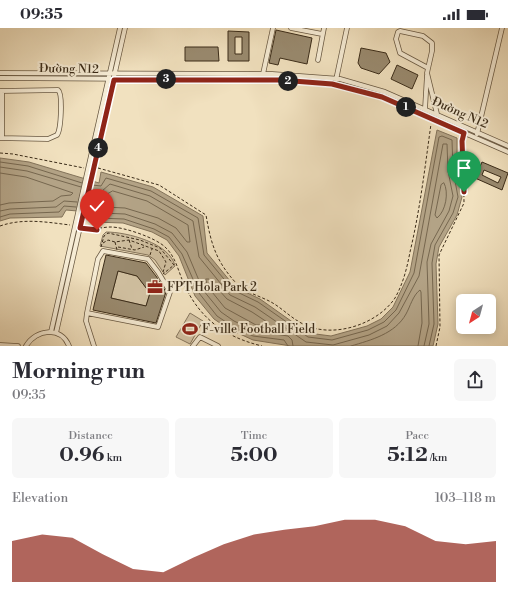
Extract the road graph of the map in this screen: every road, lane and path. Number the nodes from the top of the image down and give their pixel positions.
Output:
1 (120, 28) edge
2 (125, 28) edge
3 (272, 28) edge
4 (291, 28) edge
5 (324, 28) edge
6 (347, 28) edge
7 (502, 28) edge
8 (322, 34) junction
9 (318, 60) dead end
10 (428, 68) junction
11 (0, 72) edge
12 (427, 73) junction
13 (109, 74) junction
14 (115, 74) junction
15 (263, 74) junction
16 (0, 78) edge
17 (336, 79) junction
18 (108, 80) junction
19 (114, 80) junction
20 (335, 85) junction
21 (1, 91) edge
22 (425, 108) junction
23 (437, 114) junction
24 (432, 119) junction
25 (478, 132) junction
26 (464, 133) junction
27 (1, 138) edge
28 (476, 139) junction
29 (508, 146) edge
30 (508, 152) edge
31 (0, 153) edge
32 (87, 169) junction
33 (94, 169) junction
34 (75, 225) junction
35 (0, 226) edge
36 (80, 228) junction
37 (129, 240) junction
38 (115, 242) junction
39 (102, 244) junction
40 (118, 247) junction
41 (144, 247) junction
42 (152, 249) junction
43 (162, 249) junction
44 (132, 250) junction
45 (102, 251) junction
46 (159, 251) junction
47 (117, 252) junction
48 (148, 259) junction
49 (161, 276) junction
50 (87, 313) junction
51 (51, 332) junction
52 (56, 333) junction
53 (0, 345) edge
54 (18, 346) edge
55 (26, 346) edge
56 (69, 346) edge
57 (94, 346) edge
58 (193, 346) edge
59 (218, 346) edge
60 (262, 346) edge
61 (436, 346) edge

1 - 13 street
2 - 14 street
3 - 15 street
4 - 8 street
5 - 8 street
6 - 17 street
7 - 25 street
8 - 9 street
10 - 10 street
10 - 12 street
11 - 13 street, Đường N12
12 - 22 street
12 - 23 street
13 - 14 street, Đường N12
13 - 18 street
14 - 15 street, Đường N12
14 - 19 street
15 - 17 street, Đường N12
16 - 18 street, Đường N12
17 - 20 street
17 - 22 street, Đường N12
18 - 19 street, Đường N12
18 - 32 street
19 - 20 street, Đường N12
19 - 33 street
20 - 24 street, Đường N12
21 - 27 street
21 - 27 street
22 - 23 street, Đường N12
23 - 25 street, Đường N12
24 - 26 street, Đường N12
24 - 33 path
25 - 28 street
25 - 29 street, Đường N12
26 - 28 street, Đường N12
26 - 61 path
28 - 30 street, Đường N12
31 - 32 path
32 - 34 street
33 - 36 street
34 - 35 path
34 - 51 street
36 - 52 street
36 - 60 path
37 - 38 path
37 - 41 path
37 - 44 path
38 - 39 path
38 - 40 path
39 - 43 path
39 - 45 path
40 - 44 path
40 - 47 path
41 - 42 path
41 - 44 path
42 - 46 path
42 - 48 path
43 - 46 path
43 - 49 path
45 - 47 street
45 - 50 street
46 - 49 path
47 - 48 street
48 - 49 street
49 - 50 street
50 - 57 street
51 - 52 street
51 - 55 street
52 - 56 street
53 - 54 street
58 - 59 street

